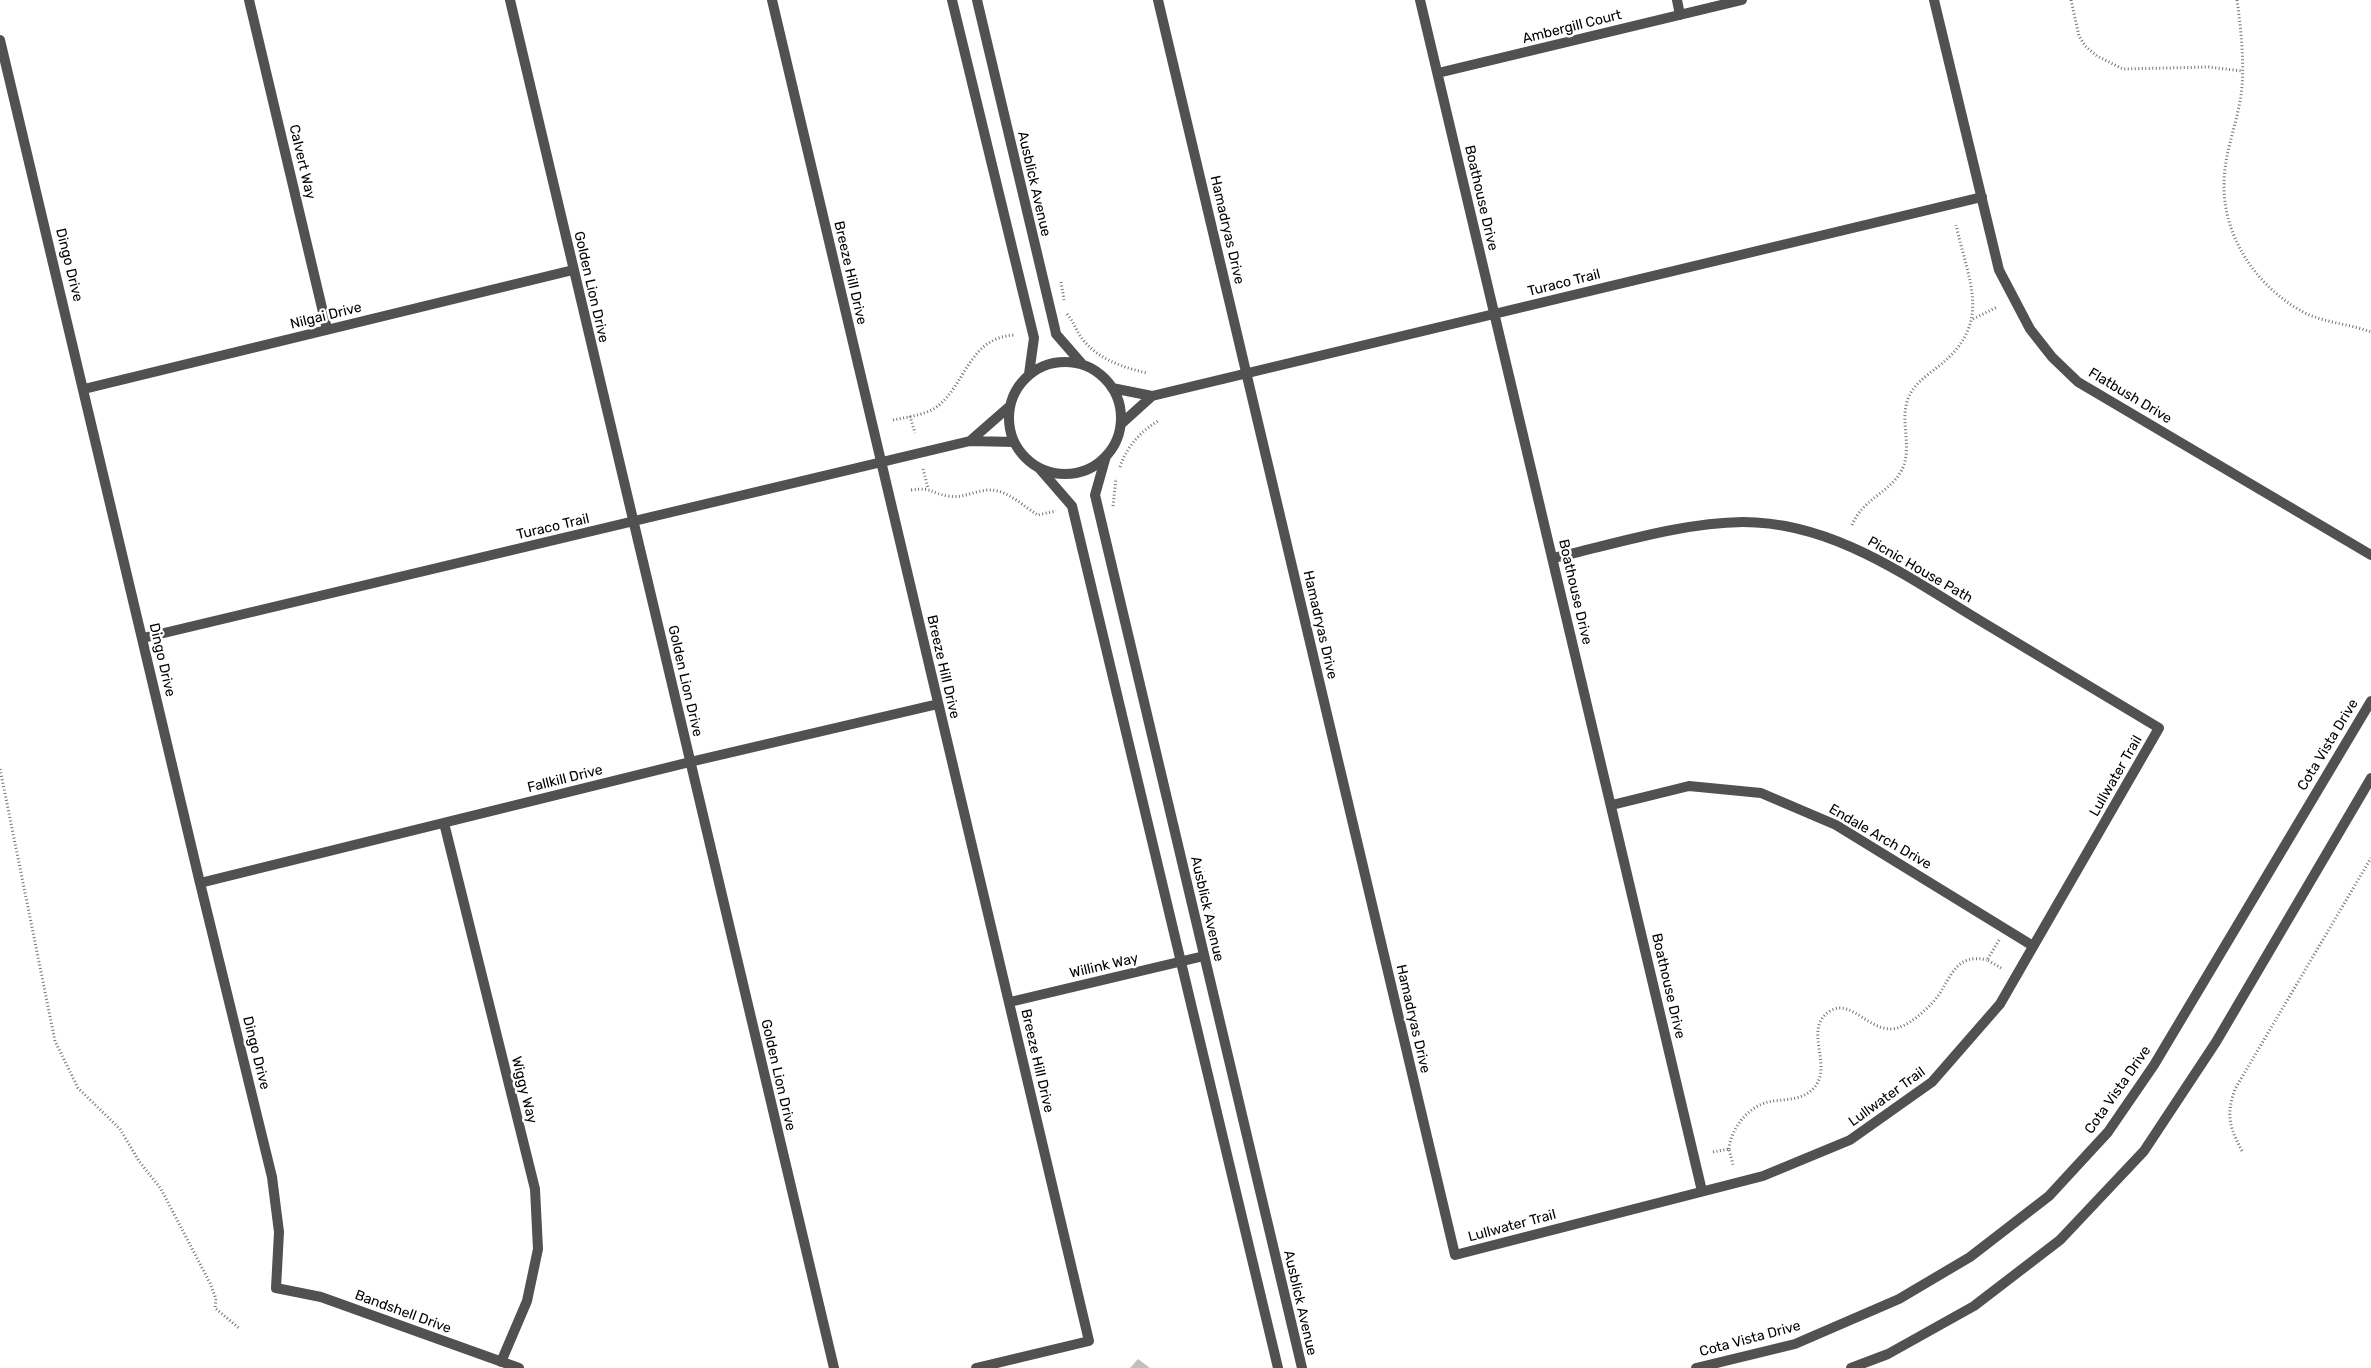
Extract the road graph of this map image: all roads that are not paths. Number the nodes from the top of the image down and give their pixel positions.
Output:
1 (250, 0) edge
2 (510, 0) edge
3 (772, 0) edge
4 (952, 0) edge
5 (977, 0) edge
6 (1158, 0) edge
7 (1420, 0) edge
8 (1677, 0) edge
9 (1742, 0) edge
10 (1934, 0) edge
11 (1680, 15) junction
12 (0, 40) edge
13 (1438, 74) junction
14 (1982, 196) junction
15 (573, 270) junction
16 (1495, 314) junction
17 (327, 329) junction
18 (1083, 365) junction
19 (1029, 374) junction
20 (1246, 374) junction
21 (84, 388) junction
22 (1112, 388) junction
23 (1152, 396) junction
24 (1010, 406) junction
25 (1121, 424) junction
26 (970, 441) junction
27 (1014, 442) junction
28 (1106, 456) junction
29 (880, 462) junction
30 (1039, 468) junction
31 (633, 522) junction
32 (2371, 555) edge
33 (1553, 558) junction
34 (143, 638) junction
35 (2371, 701) edge
36 (938, 704) junction
37 (2159, 728) joint
38 (690, 762) junction
39 (2371, 778) edge
40 (1612, 805) junction
41 (444, 823) junction
42 (200, 883) junction
43 (2033, 946) junction
44 (1204, 956) junction
45 (1181, 961) junction
46 (1010, 1002) junction
47 (1702, 1191) junction
48 (1455, 1255) joint
49 (276, 1288) joint
50 (501, 1362) junction
51 (518, 1368) edge
52 (834, 1368) edge
53 (976, 1368) edge
54 (1278, 1368) edge
55 (1302, 1368) edge
56 (1696, 1368) edge
57 (1851, 1368) edge

1 - 17 street, Calvert Way
2 - 15 street, Golden Lion Drive
3 - 29 street, Breeze Hill Drive
4 - 19 street
5 - 18 street, Ausblick Avenue
6 - 20 street, Hamadryas Drive
7 - 13 street, Boathouse Drive
8 - 11 street
9 - 11 street, Ambergill Court
10 - 14 street, Flatbush Drive
11 - 13 street, Ambergill Court
12 - 21 street, Dingo Drive
13 - 16 street, Boathouse Drive
14 - 16 street, Turaco Trail
14 - 32 street, Flatbush Drive
15 - 17 street, Nilgai Drive
15 - 31 street, Golden Lion Drive
16 - 20 street, Turaco Trail
16 - 33 street, Boathouse Drive
17 - 21 street, Nilgai Drive
18 - 19 street
18 - 22 street
19 - 24 street
20 - 23 street, Turaco Trail
20 - 48 street, Hamadryas Drive
21 - 34 street, Dingo Drive
22 - 23 street, Turaco Trail
22 - 25 street
23 - 25 street, Turaco Trail
24 - 26 street, Turaco Trail
24 - 27 street
25 - 28 street
26 - 27 street, Turaco Trail
26 - 29 street, Turaco Trail
27 - 30 street
28 - 30 street
28 - 44 street, Ausblick Avenue
29 - 31 street, Turaco Trail
29 - 36 street, Breeze Hill Drive
30 - 45 street
31 - 34 street, Turaco Trail
31 - 38 street, Golden Lion Drive
33 - 37 street, Picnic House Path
33 - 40 street, Boathouse Drive
34 - 42 street, Dingo Drive
35 - 56 street, Cota Vista Drive
36 - 38 street, Fallkill Drive
36 - 46 street, Breeze Hill Drive
37 - 43 street, Lullwater Trail
38 - 41 street, Fallkill Drive
38 - 52 street, Golden Lion Drive
39 - 57 street
40 - 43 street, Endale Arch Drive
40 - 47 street, Boathouse Drive
41 - 42 street, Fallkill Drive
41 - 50 street, Wiggy Way
42 - 49 street, Dingo Drive
43 - 47 street, Lullwater Trail
44 - 45 street, Willink Way
44 - 55 street, Ausblick Avenue
45 - 46 street, Willink Way
45 - 54 street
46 - 53 street, Breeze Hill Drive
47 - 48 street, Lullwater Trail
49 - 50 street, Bandshell Drive
50 - 51 street, Bandshell Drive

